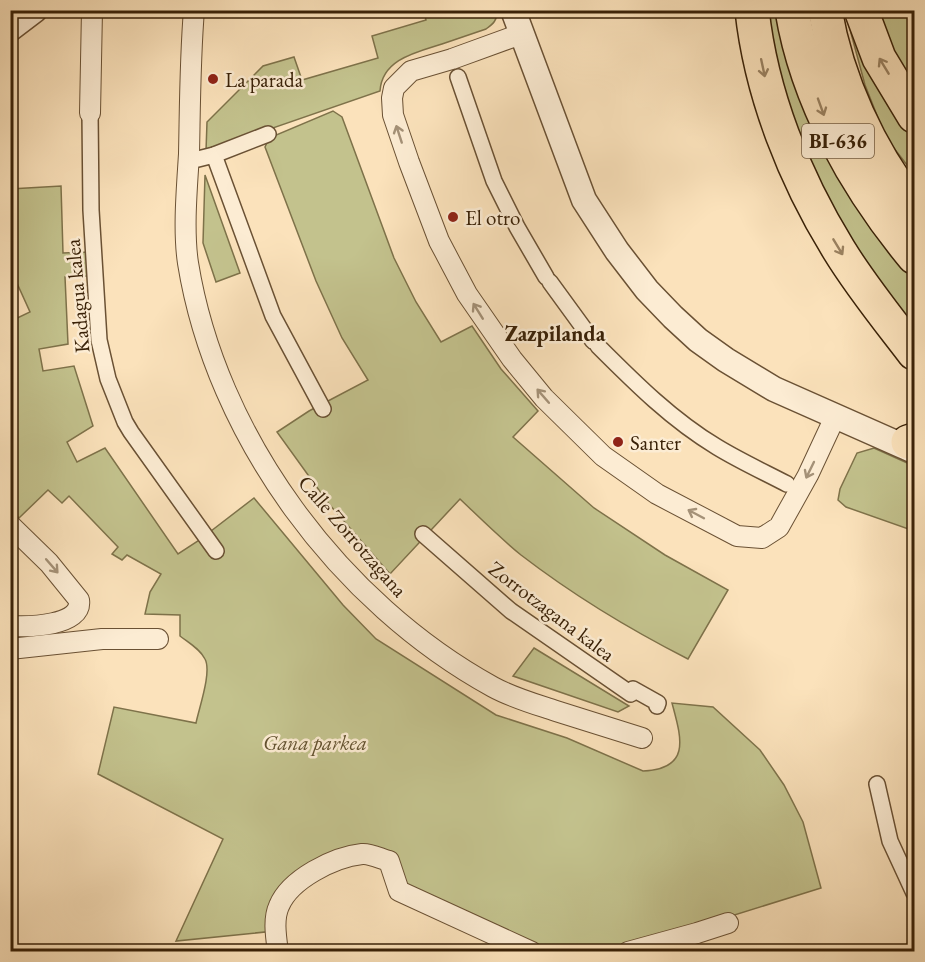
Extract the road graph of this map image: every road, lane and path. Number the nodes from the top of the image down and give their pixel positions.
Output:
1 (92, 10) edge
2 (194, 10) edge
3 (513, 10) edge
4 (752, 10) edge
5 (792, 10) edge
6 (825, 10) edge
7 (861, 10) edge
8 (521, 34) junction
9 (458, 77) dead end
10 (90, 113) joint
11 (915, 116) edge
12 (268, 134) dead end
13 (214, 155) junction
14 (198, 159) dead end
15 (915, 208) edge
16 (915, 257) edge
17 (915, 353) edge
18 (322, 407) dead end
19 (835, 417) junction
20 (909, 443) edge
21 (787, 484) dead end
22 (10, 525) edge
23 (423, 534) dead end
24 (216, 551) dead end
25 (10, 626) edge
26 (158, 639) dead end
27 (10, 649) edge
28 (657, 706) dead end
29 (642, 738) dead end
30 (877, 784) dead end
31 (915, 893) edge
32 (728, 923) dead end
33 (279, 951) edge
34 (532, 951) edge
35 (628, 951) edge

1 - 10 street
2 - 29 street, Calle Zorrotzagana
3 - 8 street
4 -> 17 highway
5 -> 16 highway, BI-636
6 - 15 highway, BI-636
11 -> 7 highway
8 - 19 street
19 -> 8 street
9 - 21 street
10 - 24 street, Kadagua kalea
12 - 13 street
13 - 14 street
13 - 18 street
19 - 20 street
22 -> 25 street
23 - 28 street, Zorrotzagana kalea
26 - 27 street
30 - 31 street
32 - 35 street
33 - 34 street

